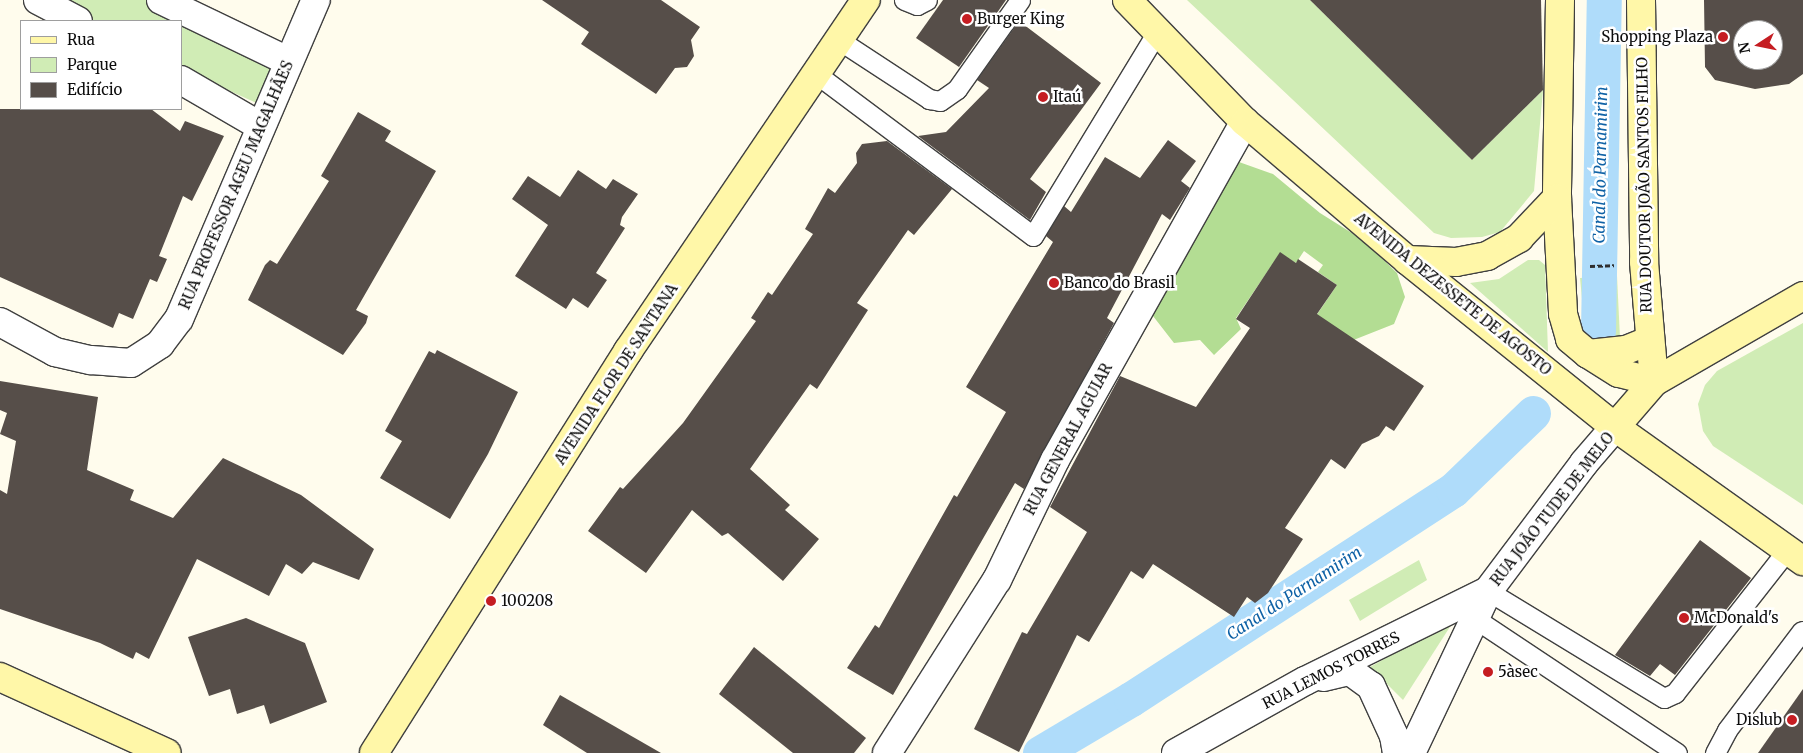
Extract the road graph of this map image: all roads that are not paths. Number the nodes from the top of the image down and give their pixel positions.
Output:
1 (38, 0) edge
2 (161, 0) edge
3 (316, 0) edge
4 (866, 0) edge
5 (904, 0) edge
6 (927, 0) edge
7 (1020, 0) edge
8 (1127, 0) edge
9 (1560, 0) edge
10 (1641, 0) edge
11 (76, 20) edge
12 (1157, 32) junction
13 (839, 40) junction
14 (288, 60) junction
15 (815, 74) junction
16 (182, 81) edge
17 (1245, 122) junction
18 (260, 126) junction
19 (1557, 198) junction
20 (1407, 260) junction
21 (1803, 296) edge
22 (0, 322) edge
23 (1648, 341) junction
24 (1588, 354) junction
25 (1654, 382) junction
26 (1615, 427) junction
27 (1795, 556) edge
28 (1488, 591) junction
29 (1477, 620) junction
30 (1802, 632) dead end
31 (0, 677) edge
32 (1305, 681) junction
33 (167, 753) edge
34 (374, 753) edge
35 (887, 753) edge
36 (1176, 753) edge
37 (1398, 753) edge
38 (1411, 753) edge
39 (1677, 753) edge
40 (1715, 753) edge

1 - 11 street
2 - 14 street
3 - 14 street, RUA PROFESSOR AGEU MAGALHÃES
4 - 13 main road, AVENIDA FLOR DE SANTANA
5 - 6 lane
7 - 13 lane
8 - 12 main road, AVENIDA DEZESSETE DE AGOSTO
9 - 19 main road
10 - 23 main road, RUA DOUTOR JOÃO SANTOS FILHO
12 - 15 lane
12 - 17 main road, AVENIDA DEZESSETE DE AGOSTO
13 - 15 main road, AVENIDA FLOR DE SANTANA
14 - 18 street, RUA PROFESSOR AGEU MAGALHÃES
15 - 34 main road, AVENIDA FLOR DE SANTANA
16 - 18 street
17 - 20 main road, AVENIDA DEZESSETE DE AGOSTO
17 - 35 street, RUA GENERAL AGUIAR
18 - 22 street, RUA PROFESSOR AGEU MAGALHÃES
19 - 20 main road
19 - 24 main road
20 - 26 main road, AVENIDA DEZESSETE DE AGOSTO
21 - 25 main road
23 - 24 main road
23 - 25 main road, RUA DOUTOR JOÃO SANTOS FILHO
24 - 25 main road
25 - 26 main road
26 - 27 main road, AVENIDA DEZESSETE DE AGOSTO
26 - 28 street, RUA JOÃO TUDE DE MELO
27 - 28 lane
28 - 29 street
28 - 32 street, RUA LEMOS TORRES
29 - 38 street
29 - 39 lane
30 - 40 lane
31 - 33 main road
32 - 36 street, RUA LEMOS TORRES
32 - 37 street

